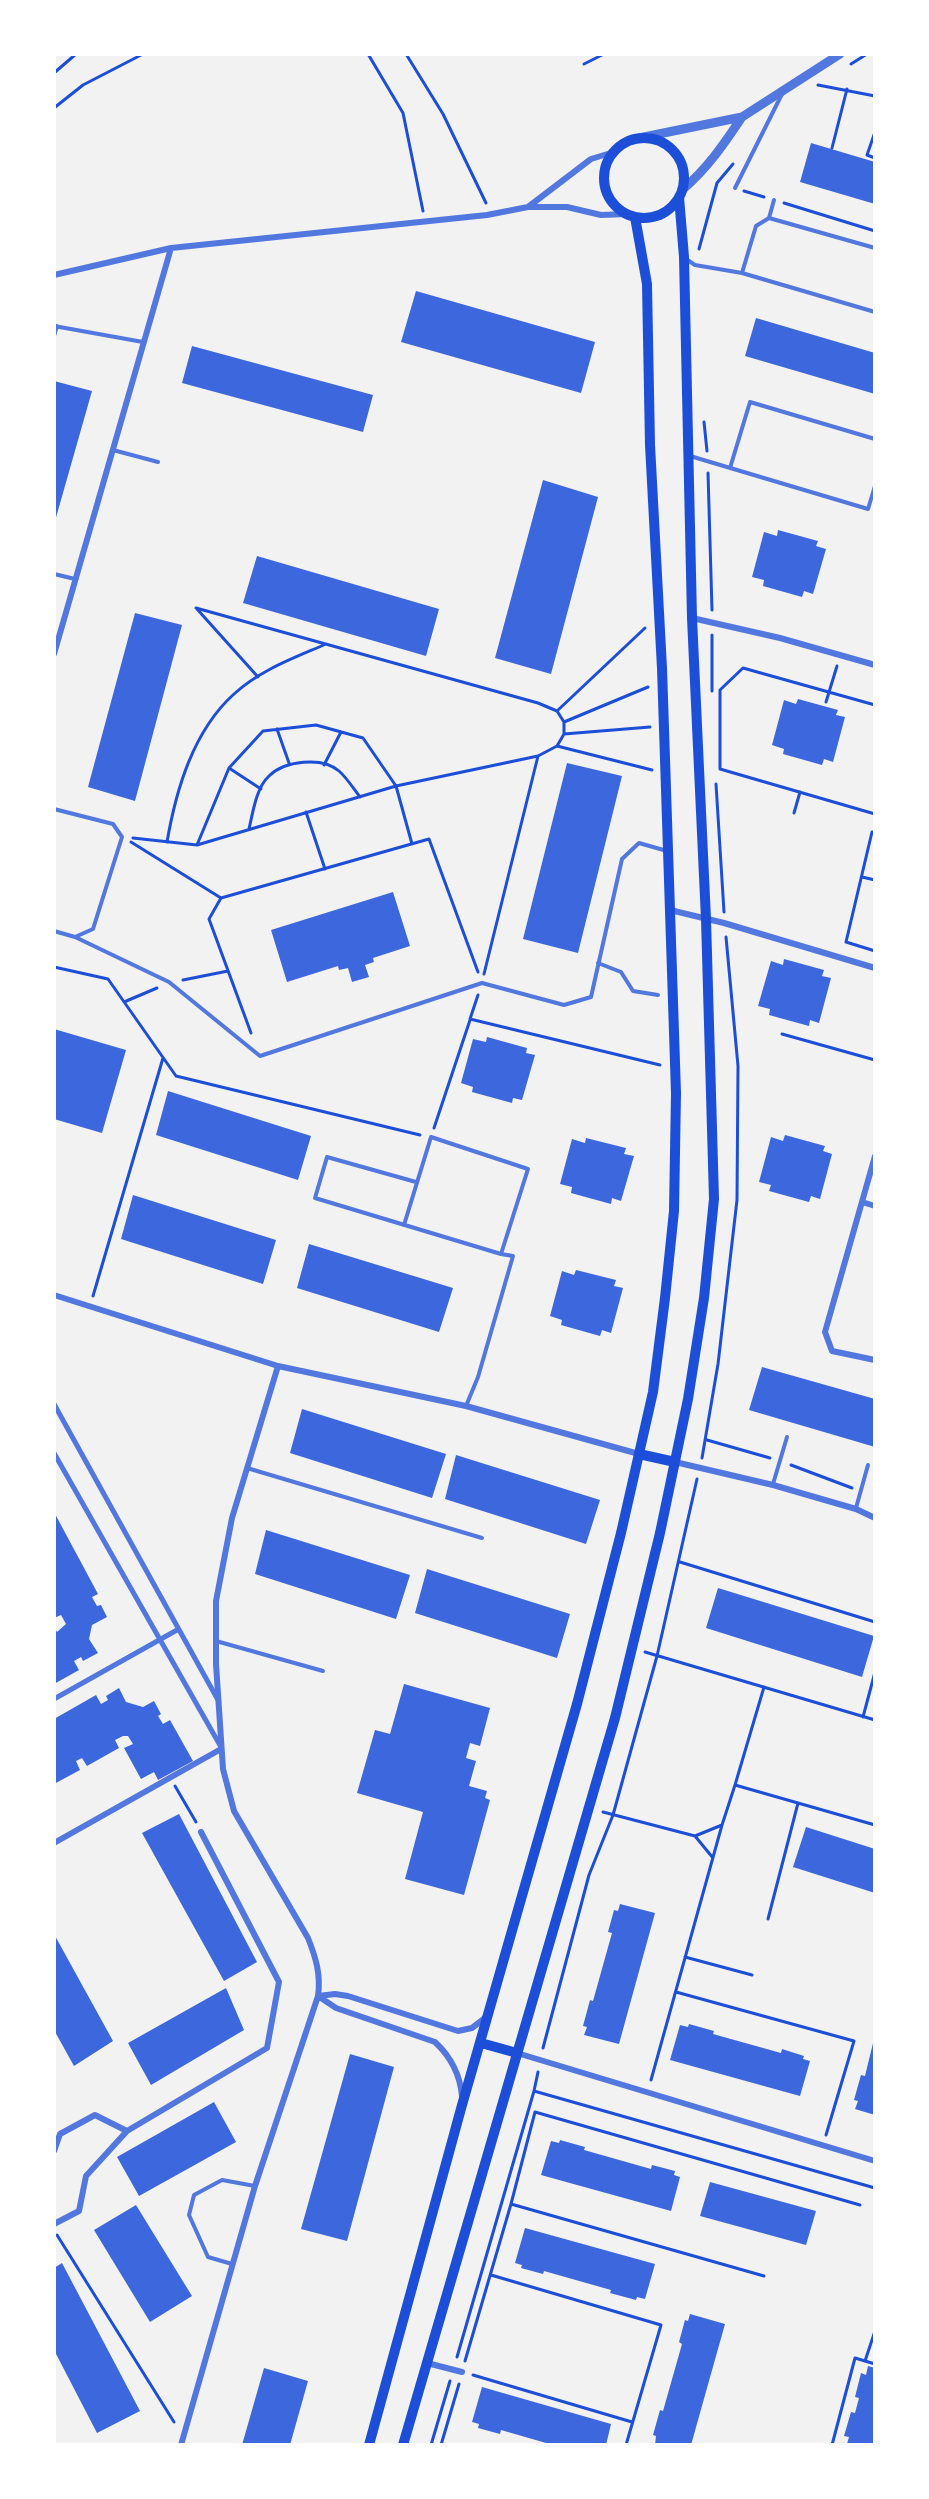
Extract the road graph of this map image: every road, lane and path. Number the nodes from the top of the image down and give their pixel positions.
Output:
1 (76, 54) edge
2 (143, 54) edge
3 (368, 54) edge
4 (406, 54) edge
5 (604, 54) edge
6 (840, 54) edge
7 (584, 64) dead end
8 (54, 74) edge
9 (796, 82) junction
10 (847, 89) junction
11 (784, 91) junction
12 (875, 96) edge
13 (54, 108) edge
14 (742, 117) junction
15 (875, 132) edge
16 (639, 138) junction
17 (832, 148) dead end
18 (614, 152) junction
19 (875, 158) edge
20 (700, 175) junction
21 (735, 188) junction
22 (681, 194) junction
23 (774, 200) junction
24 (528, 207) junction
25 (492, 214) junction
26 (632, 216) junction
27 (769, 218) junction
28 (424, 222) junction
29 (875, 231) edge
30 (171, 248) junction
31 (875, 248) edge
32 (684, 257) junction
33 (742, 273) junction
34 (54, 275) edge
35 (875, 312) edge
36 (55, 326) edge
37 (54, 336) edge
38 (144, 342) junction
39 (875, 439) edge
40 (113, 450) junction
41 (688, 456) junction
42 (158, 462) dead end
43 (730, 468) junction
44 (875, 486) edge
45 (54, 574) edge
46 (75, 579) junction
47 (659, 614) junction
48 (692, 618) junction
49 (326, 644) junction
50 (54, 654) edge
51 (840, 655) junction
52 (875, 665) edge
53 (258, 677) junction
54 (662, 681) junction
55 (829, 692) junction
56 (826, 702) dead end
57 (875, 705) edge
58 (558, 711) junction
59 (564, 722) junction
60 (664, 726) junction
61 (277, 729) junction
62 (341, 732) junction
63 (564, 734) junction
64 (557, 746) junction
65 (538, 756) junction
66 (289, 763) junction
67 (324, 765) junction
68 (229, 768) junction
69 (665, 773) junction
70 (396, 786) junction
71 (261, 789) junction
72 (801, 792) junction
73 (360, 796) junction
74 (54, 810) edge
75 (306, 813) junction
76 (794, 813) dead end
77 (875, 814) edge
78 (249, 830) junction
79 (875, 833) edge
80 (122, 837) junction
81 (167, 842) junction
82 (412, 844) junction
83 (197, 845) junction
84 (668, 851) junction
85 (325, 868) junction
86 (862, 877) junction
87 (875, 880) edge
88 (221, 898) junction
89 (670, 910) junction
90 (706, 919) junction
91 (54, 931) edge
92 (75, 937) junction
93 (875, 951) edge
94 (598, 963) junction
95 (54, 966) edge
96 (875, 968) edge
97 (482, 983) junction
98 (658, 995) dead end
99 (470, 1019) junction
100 (782, 1034) dead end
101 (260, 1056) junction
102 (163, 1058) junction
103 (875, 1060) edge
104 (675, 1069) junction
105 (431, 1137) junction
106 (875, 1156) edge
107 (872, 1180) edge
108 (416, 1182) junction
109 (862, 1202) junction
110 (875, 1206) edge
111 (404, 1225) junction
112 (501, 1254) junction
113 (54, 1295) edge
114 (90, 1306) junction
115 (875, 1360) edge
116 (278, 1366) junction
117 (54, 1404) edge
118 (466, 1406) junction
119 (787, 1437) dead end
120 (54, 1453) edge
121 (639, 1454) junction
122 (675, 1462) junction
123 (868, 1465) dead end
124 (247, 1468) junction
125 (773, 1485) junction
126 (856, 1509) junction
127 (875, 1518) edge
128 (482, 1538) dead end
129 (680, 1562) dead end
130 (875, 1622) edge
131 (177, 1630) junction
132 (159, 1640) junction
133 (216, 1641) junction
134 (632, 1648) junction
135 (323, 1671) dead end
136 (875, 1672) edge
137 (764, 1687) junction
138 (54, 1699) edge
139 (218, 1702) junction
140 (862, 1717) junction
141 (875, 1720) edge
142 (221, 1749) junction
143 (171, 1777) junction
144 (735, 1785) junction
145 (798, 1803) junction
146 (588, 1808) junction
147 (722, 1825) junction
148 (875, 1825) edge
149 (201, 1832) joint
150 (695, 1836) junction
151 (54, 1843) edge
152 (713, 1858) junction
153 (768, 1919) dead end
154 (686, 1957) junction
155 (752, 1975) dead end
156 (676, 1992) junction
157 (318, 1996) junction
158 (489, 2014) junction
159 (481, 2043) junction
160 (517, 2053) junction
161 (648, 2092) junction
162 (462, 2105) junction
163 (127, 2131) junction
164 (822, 2145) junction
165 (54, 2151) edge
166 (875, 2161) edge
167 (255, 2186) junction
168 (875, 2188) edge
169 (511, 2204) junction
170 (860, 2205) dead end
171 (54, 2224) edge
172 (54, 2231) edge
173 (233, 2264) junction
174 (764, 2276) dead end
175 (875, 2331) edge
176 (866, 2361) junction
177 (427, 2362) junction
178 (875, 2364) edge
179 (454, 2370) junction
180 (462, 2372) joint
181 (632, 2422) junction
182 (183, 2437) junction
183 (181, 2445) edge
184 (369, 2445) edge
185 (403, 2445) edge
186 (431, 2445) edge
187 (626, 2445) edge
188 (832, 2445) edge

1 - 8 path
2 - 13 path
3 - 28 path
4 - 25 path
5 - 7 path
6 - 9 street
9 - 10 path
9 - 11 street
10 - 12 path
10 - 17 path
11 - 14 street
11 - 21 lane
14 - 16 street
14 - 20 street
15 - 19 path
16 - 18 main road
16 - 22 main road
18 - 24 street
18 - 26 main road
20 - 21 path
20 - 22 street
21 - 23 path
22 - 26 main road
22 - 32 main road
23 - 27 lane
23 - 29 path
24 - 25 street
24 - 26 street
25 - 28 street
26 - 47 main road
27 - 31 lane
27 - 33 lane
28 - 30 street
30 - 34 street
30 - 38 street
32 - 33 lane
32 - 41 main road
33 - 35 lane
36 - 37 lane
36 - 38 lane
38 - 40 street
39 - 43 lane
40 - 42 lane
40 - 46 street
41 - 43 lane
41 - 48 main road
43 - 44 lane
45 - 46 lane
46 - 50 street
47 - 54 main road
47 - 58 path
48 - 51 street
48 - 90 main road
49 - 53 path
49 - 53 path
49 - 58 path
51 - 52 street
51 - 55 path
53 - 81 path
54 - 59 path
54 - 60 main road
55 - 56 path
55 - 57 path
55 - 72 path
58 - 59 path
59 - 63 path
60 - 63 path
60 - 69 main road
61 - 62 path
61 - 66 path
61 - 68 path
62 - 67 path
62 - 70 path
63 - 64 path
64 - 65 path
64 - 69 path
65 - 70 path
65 - 97 path
66 - 67 path
66 - 71 path
67 - 73 path
68 - 71 path
68 - 83 path
69 - 84 main road
70 - 73 path
70 - 82 path
71 - 78 path
72 - 76 path
72 - 77 path
73 - 75 path
74 - 80 lane
75 - 78 path
75 - 85 path
78 - 83 path
79 - 86 path
80 - 81 path
80 - 88 path
80 - 92 lane
81 - 83 path
82 - 85 path
82 - 97 path
84 - 89 main road
84 - 94 lane
85 - 88 path
86 - 87 path
86 - 93 path
88 - 101 path
89 - 90 street
89 - 104 main road
90 - 96 street
90 - 122 main road
91 - 92 lane
92 - 101 lane
94 - 97 lane
94 - 98 lane
95 - 102 path
97 - 99 path
97 - 101 lane
99 - 104 path
99 - 105 path
100 - 103 path
102 - 105 path
102 - 114 path
104 - 121 main road
105 - 108 lane
105 - 112 lane
106 - 107 street
107 - 109 street
108 - 111 lane
108 - 111 lane
109 - 110 street
109 - 115 street
111 - 112 lane
112 - 118 lane
113 - 114 street
114 - 116 street
116 - 118 street
116 - 124 street
117 - 131 street
118 - 121 street
119 - 125 lane
120 - 132 street
121 - 122 main road
121 - 158 main road
122 - 125 street
122 - 134 main road
123 - 126 lane
124 - 128 lane
124 - 133 street
125 - 126 street
126 - 127 street
129 - 130 path
131 - 132 street
131 - 139 street
132 - 138 street
132 - 142 street
133 - 135 lane
133 - 139 street
134 - 137 path
134 - 146 main road
136 - 140 path
137 - 140 path
137 - 144 path
139 - 142 street
140 - 141 path
142 - 143 street
142 - 157 street
143 - 149 path
143 - 151 street
144 - 145 path
144 - 147 path
145 - 148 path
145 - 153 path
146 - 150 path
146 - 160 main road
147 - 150 path
147 - 152 path
149 - 163 street
150 - 152 path
152 - 154 path
154 - 155 path
154 - 156 path
156 - 161 path
156 - 164 path
157 - 158 street
157 - 162 street
157 - 167 street
158 - 159 main road
159 - 160 main road
159 - 162 main road
160 - 161 street
160 - 177 main road
161 - 164 street
162 - 184 main road
163 - 165 street
163 - 171 street
164 - 166 street
167 - 173 street
167 - 173 lane
168 - 179 path
169 - 170 path
169 - 174 path
169 - 181 path
172 - 182 path
173 - 182 street
175 - 176 path
176 - 178 path
176 - 188 path
177 - 179 street
177 - 185 main road
179 - 180 street
179 - 186 path
180 - 181 path
181 - 187 path
182 - 183 street

